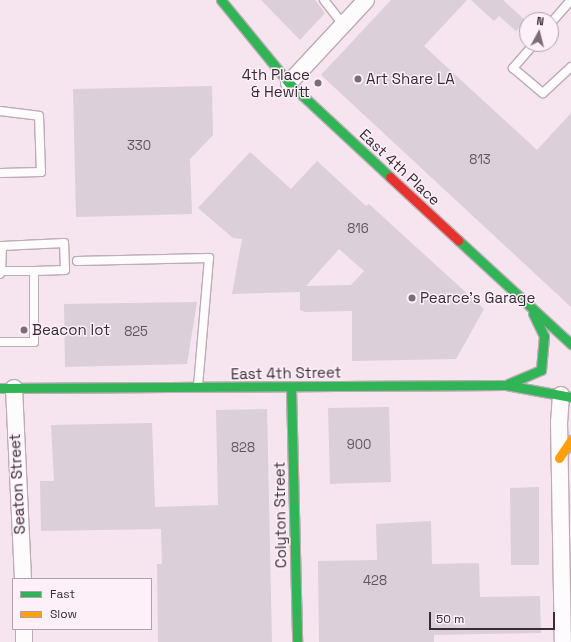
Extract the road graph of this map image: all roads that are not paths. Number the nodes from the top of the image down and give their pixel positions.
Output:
1 (221, 0) edge
2 (324, 0) edge
3 (366, 0) edge
4 (571, 0) edge
5 (559, 14) edge
6 (343, 24) junction
7 (527, 52) edge
8 (571, 67) edge
9 (289, 83) junction
10 (0, 111) edge
11 (0, 172) edge
12 (77, 261) dead end
13 (34, 271) junction
14 (0, 272) edge
15 (532, 310) junction
16 (0, 342) edge
17 (571, 344) edge
18 (506, 385) junction
19 (7, 388) edge
20 (197, 388) junction
21 (291, 388) junction
22 (566, 396) edge
23 (571, 440) edge
24 (560, 458) junction
25 (23, 578) edge
26 (567, 606) edge
27 (24, 630) edge
28 (24, 642) edge
29 (297, 642) edge
30 (563, 642) edge

1 - 9 main road, East 4th Place
2 - 6 lane
3 - 6 street
4 - 5 lane
6 - 9 street
7 - 8 lane
9 - 15 main road, East 4th Place
10 - 11 lane
12 - 20 lane
13 - 14 lane
13 - 14 lane
13 - 16 lane
15 - 17 main road, East 4th Place
15 - 18 main road
18 - 21 main road, East 4th Street
18 - 22 main road, East 4th Street
19 - 20 main road, East 4th Street
19 - 25 street, Seaton Street
20 - 21 main road, East 4th Street
21 - 29 main road, Colyton Street
22 - 24 street
23 - 24 main road
24 - 26 street
26 - 30 street
27 - 28 street

